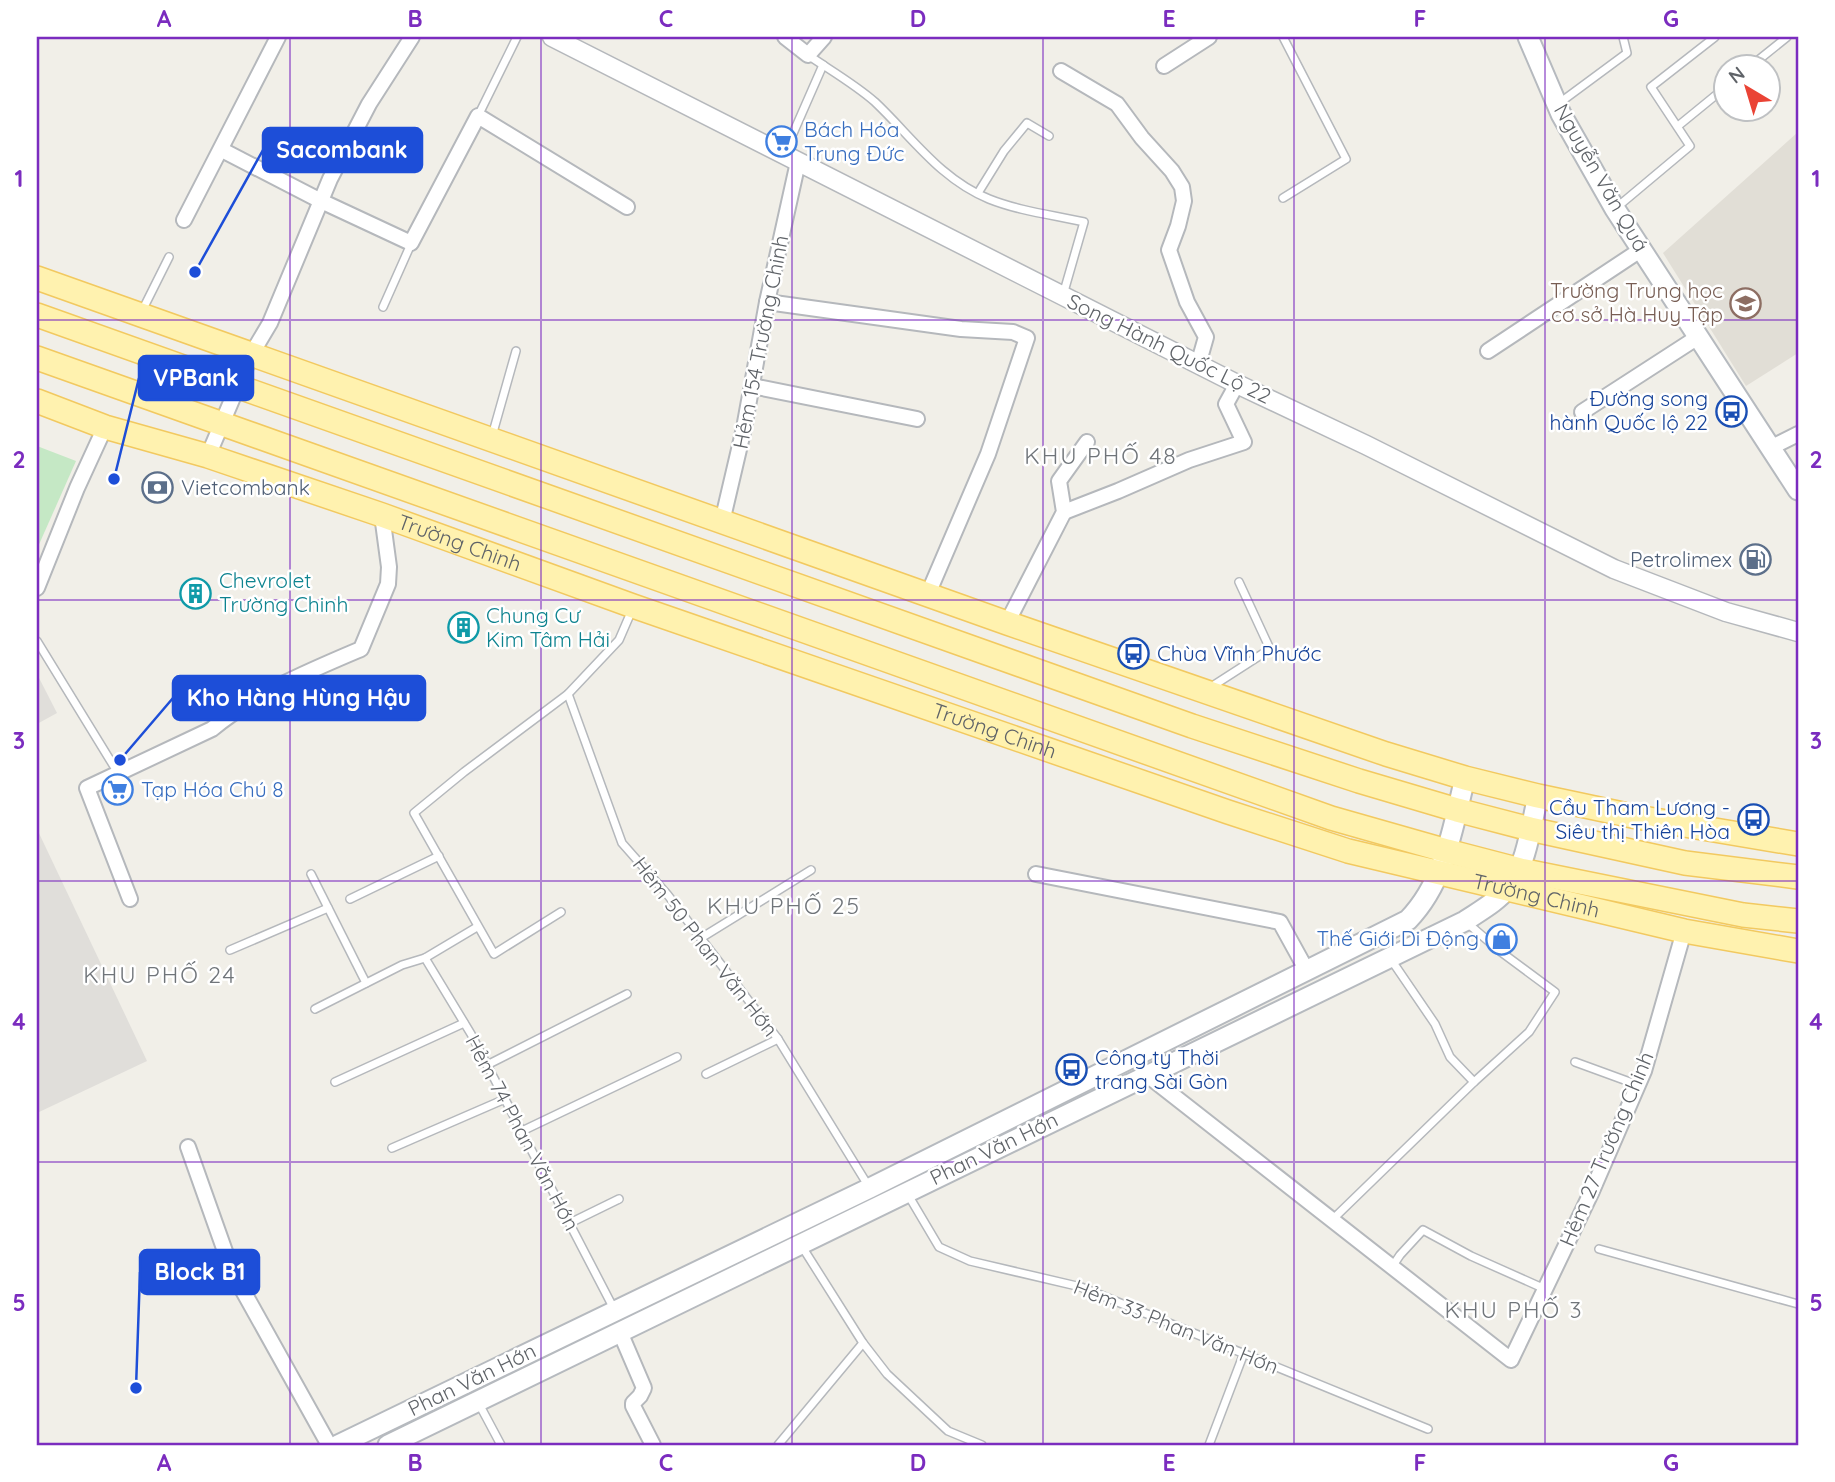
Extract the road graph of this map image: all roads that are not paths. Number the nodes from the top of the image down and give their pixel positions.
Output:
1 (278, 37) edge
2 (412, 37) edge
3 (517, 37) edge
4 (552, 37) edge
5 (785, 37) edge
6 (824, 37) edge
7 (1209, 37) edge
8 (1283, 37) edge
9 (1528, 37) edge
10 (1623, 37) edge
11 (1715, 37) edge
12 (1787, 37) edge
13 (1768, 52) edge
14 (808, 55) junction
15 (823, 65) junction
16 (1164, 66) dead end
17 (1061, 71) dead end
18 (1713, 97) edge
19 (1557, 104) junction
20 (478, 116) junction
21 (1678, 126) junction
22 (1049, 136) dead end
23 (222, 150) junction
24 (791, 158) junction
25 (978, 193) junction
26 (1283, 198) dead end
27 (321, 201) junction
28 (627, 207) dead end
29 (1615, 209) junction
30 (184, 220) dead end
31 (411, 243) junction
32 (1642, 249) junction
33 (169, 257) dead end
34 (37, 278) edge
35 (1063, 296) junction
36 (767, 302) junction
37 (383, 307) dead end
38 (37, 315) edge
39 (140, 315) junction
40 (1698, 337) junction
41 (516, 351) dead end
42 (1488, 351) dead end
43 (251, 355) junction
44 (37, 358) edge
45 (1198, 365) junction
46 (1237, 384) junction
47 (237, 386) junction
48 (752, 386) junction
49 (37, 401) edge
50 (1582, 412) dead end
51 (917, 419) dead end
52 (221, 424) junction
53 (105, 426) junction
54 (1798, 434) edge
55 (491, 440) junction
56 (1087, 442) dead end
57 (1770, 449) junction
58 (208, 456) junction
59 (1798, 491) edge
60 (1064, 512) junction
61 (382, 514) junction
62 (722, 522) junction
63 (1239, 582) dead end
64 (37, 588) edge
65 (928, 594) junction
66 (633, 606) junction
67 (1007, 622) junction
68 (1798, 632) edge
69 (37, 641) edge
70 (1204, 691) junction
71 (568, 694) junction
72 (118, 772) junction
73 (1465, 778) junction
74 (1538, 796) junction
75 (1457, 810) junction
76 (1530, 829) junction
77 (1798, 844) edge
78 (439, 856) junction
79 (1443, 862) junction
80 (811, 870) dead end
81 (311, 874) dead end
82 (1036, 874) dead end
83 (1798, 877) edge
84 (1514, 879) junction
85 (130, 899) dead end
86 (350, 899) dead end
87 (1691, 905) junction
88 (328, 908) junction
89 (561, 912) dead end
90 (1465, 921) junction
91 (1798, 921) edge
92 (478, 927) junction
93 (1684, 931) junction
94 (701, 938) junction
95 (230, 950) dead end
96 (1798, 951) edge
97 (1389, 956) junction
98 (425, 958) junction
99 (1307, 971) junction
100 (366, 983) junction
101 (627, 994) dead end
102 (315, 1009) dead end
103 (464, 1023) junction
104 (778, 1039) junction
105 (677, 1057) dead end
106 (1575, 1062) dead end
107 (488, 1065) junction
108 (706, 1074) dead end
109 (1147, 1075) junction
110 (335, 1082) dead end
111 (1474, 1082) junction
112 (1639, 1085) junction
113 (505, 1099) junction
114 (995, 1125) junction
115 (522, 1131) junction
116 (1005, 1144) junction
117 (188, 1147) dead end
118 (392, 1148) dead end
119 (870, 1188) junction
120 (906, 1192) junction
121 (619, 1199) dead end
122 (1333, 1219) junction
123 (570, 1223) junction
124 (800, 1244) junction
125 (1599, 1249) dead end
126 (1392, 1267) junction
127 (1545, 1289) junction
128 (1798, 1304) edge
129 (614, 1310) junction
130 (621, 1332) junction
131 (863, 1343) junction
132 (1244, 1353) junction
133 (478, 1402) junction
134 (393, 1418) junction
135 (1428, 1429) dead end
136 (375, 1437) edge
137 (399, 1443) edge
138 (329, 1445) edge
139 (338, 1445) edge
140 (501, 1445) edge
141 (653, 1445) edge
142 (778, 1445) edge
143 (982, 1445) edge
144 (1209, 1445) edge

1 - 23 street
2 - 27 street
3 - 20 lane
4 - 24 street, Song Hành Quốc Lộ 22
5 - 14 street
6 - 14 street
7 - 16 street
8 - 26 lane
9 - 19 main road, Nguyễn Văn Quá
10 - 19 lane
11 - 21 lane
12 - 13 lane
14 - 15 lane
15 - 24 lane
15 - 25 lane
17 - 45 street
18 - 21 lane
19 - 29 main road, Nguyễn Văn Quá
20 - 28 street
20 - 31 street
21 - 29 lane
22 - 25 lane
23 - 27 street
23 - 30 street
24 - 35 street, Song Hành Quốc Lộ 22
24 - 36 street, Hẻm 154 Trường Chinh
25 - 35 lane
27 - 31 street
27 - 43 street
29 - 32 main road, Nguyễn Văn Quá
31 - 37 lane
32 - 40 main road, Nguyễn Văn Quá
32 - 42 street
33 - 39 lane
34 - 39 main road
35 - 45 street, Song Hành Quốc Lộ 22
36 - 48 street, Hẻm 154 Trường Chinh
36 - 65 street
38 - 47 main road
39 - 43 main road
40 - 50 street
40 - 57 main road, Nguyễn Văn Quá
41 - 55 lane
43 - 47 street
43 - 55 main road
44 - 52 main road, Trường Chinh
45 - 46 street, Song Hành Quốc Lộ 22
46 - 60 street
46 - 68 street, Song Hành Quốc Lộ 22
47 - 52 street
47 - 75 main road
48 - 51 street
48 - 62 street, Hẻm 154 Trường Chinh
49 - 53 main road, Trường Chinh
52 - 58 street
52 - 79 main road, Trường Chinh
53 - 58 main road, Trường Chinh
53 - 64 street
54 - 57 street
55 - 62 main road
56 - 60 street
57 - 59 main road, Nguyễn Văn Quá
58 - 61 main road, Trường Chinh
60 - 67 street
61 - 66 main road, Trường Chinh
61 - 72 street
62 - 65 main road
63 - 70 lane
65 - 67 main road
66 - 71 lane
66 - 79 main road, Trường Chinh
67 - 70 main road
69 - 72 lane
70 - 73 main road
71 - 78 lane
71 - 94 lane, Hẻm 50 Phan Văn Hớn
72 - 85 street
73 - 74 main road
73 - 75 main road, Phan Văn Hớn
74 - 76 main road
74 - 77 main road
75 - 76 main road
75 - 79 main road, Phan Văn Hớn
76 - 83 main road
76 - 84 main road
78 - 86 lane
78 - 92 lane
79 - 84 main road, Trường Chinh
79 - 99 main road, Phan Văn Hớn
80 - 94 lane
81 - 88 lane
82 - 99 street
84 - 87 main road, Trường Chinh
84 - 90 main road, Phan Văn Hớn
84 - 93 main road, Trường Chinh
87 - 91 main road, Trường Chinh
87 - 93 main road
88 - 95 lane
88 - 100 lane
89 - 92 lane
90 - 97 main road, Phan Văn Hớn
90 - 111 lane
92 - 98 lane
93 - 96 main road, Trường Chinh
93 - 112 street, Hẻm 27 Trường Chinh
94 - 104 lane, Hẻm 50 Phan Văn Hớn
97 - 109 main road, Phan Văn Hớn
97 - 111 lane
98 - 100 lane
98 - 103 lane, Hẻm 74 Phan Văn Hớn
99 - 114 main road, Phan Văn Hớn
100 - 102 lane
101 - 107 lane
103 - 107 lane, Hẻm 74 Phan Văn Hớn
103 - 110 lane
104 - 108 lane
104 - 119 lane, Hẻm 50 Phan Văn Hớn
105 - 115 lane
106 - 112 lane
107 - 113 lane, Hẻm 74 Phan Văn Hớn
109 - 116 main road, Phan Văn Hớn
109 - 122 street
111 - 122 lane
112 - 127 street, Hẻm 27 Trường Chinh
113 - 115 lane, Hẻm 74 Phan Văn Hớn
113 - 118 lane
114 - 116 main road
114 - 119 main road, Phan Văn Hớn
115 - 123 lane, Hẻm 74 Phan Văn Hớn
116 - 120 main road, Phan Văn Hớn
117 - 138 street
119 - 129 main road, Phan Văn Hớn
120 - 124 main road, Phan Văn Hớn
120 - 132 lane, Hẻm 33 Phan Văn Hớn
121 - 123 lane
122 - 126 street
123 - 129 lane, Hẻm 74 Phan Văn Hớn
124 - 130 main road, Phan Văn Hớn
124 - 131 lane
125 - 128 lane
126 - 127 lane
126 - 127 street, Hẻm 27 Trường Chinh
129 - 134 main road, Phan Văn Hớn
130 - 133 main road, Phan Văn Hớn
130 - 141 street
131 - 142 lane
131 - 143 lane
132 - 135 lane, Hẻm 33 Phan Văn Hớn
132 - 144 lane
133 - 137 main road, Phan Văn Hớn
133 - 140 lane
134 - 136 main road, Phan Văn Hớn
134 - 137 street
136 - 139 main road, Phan Văn Hớn

